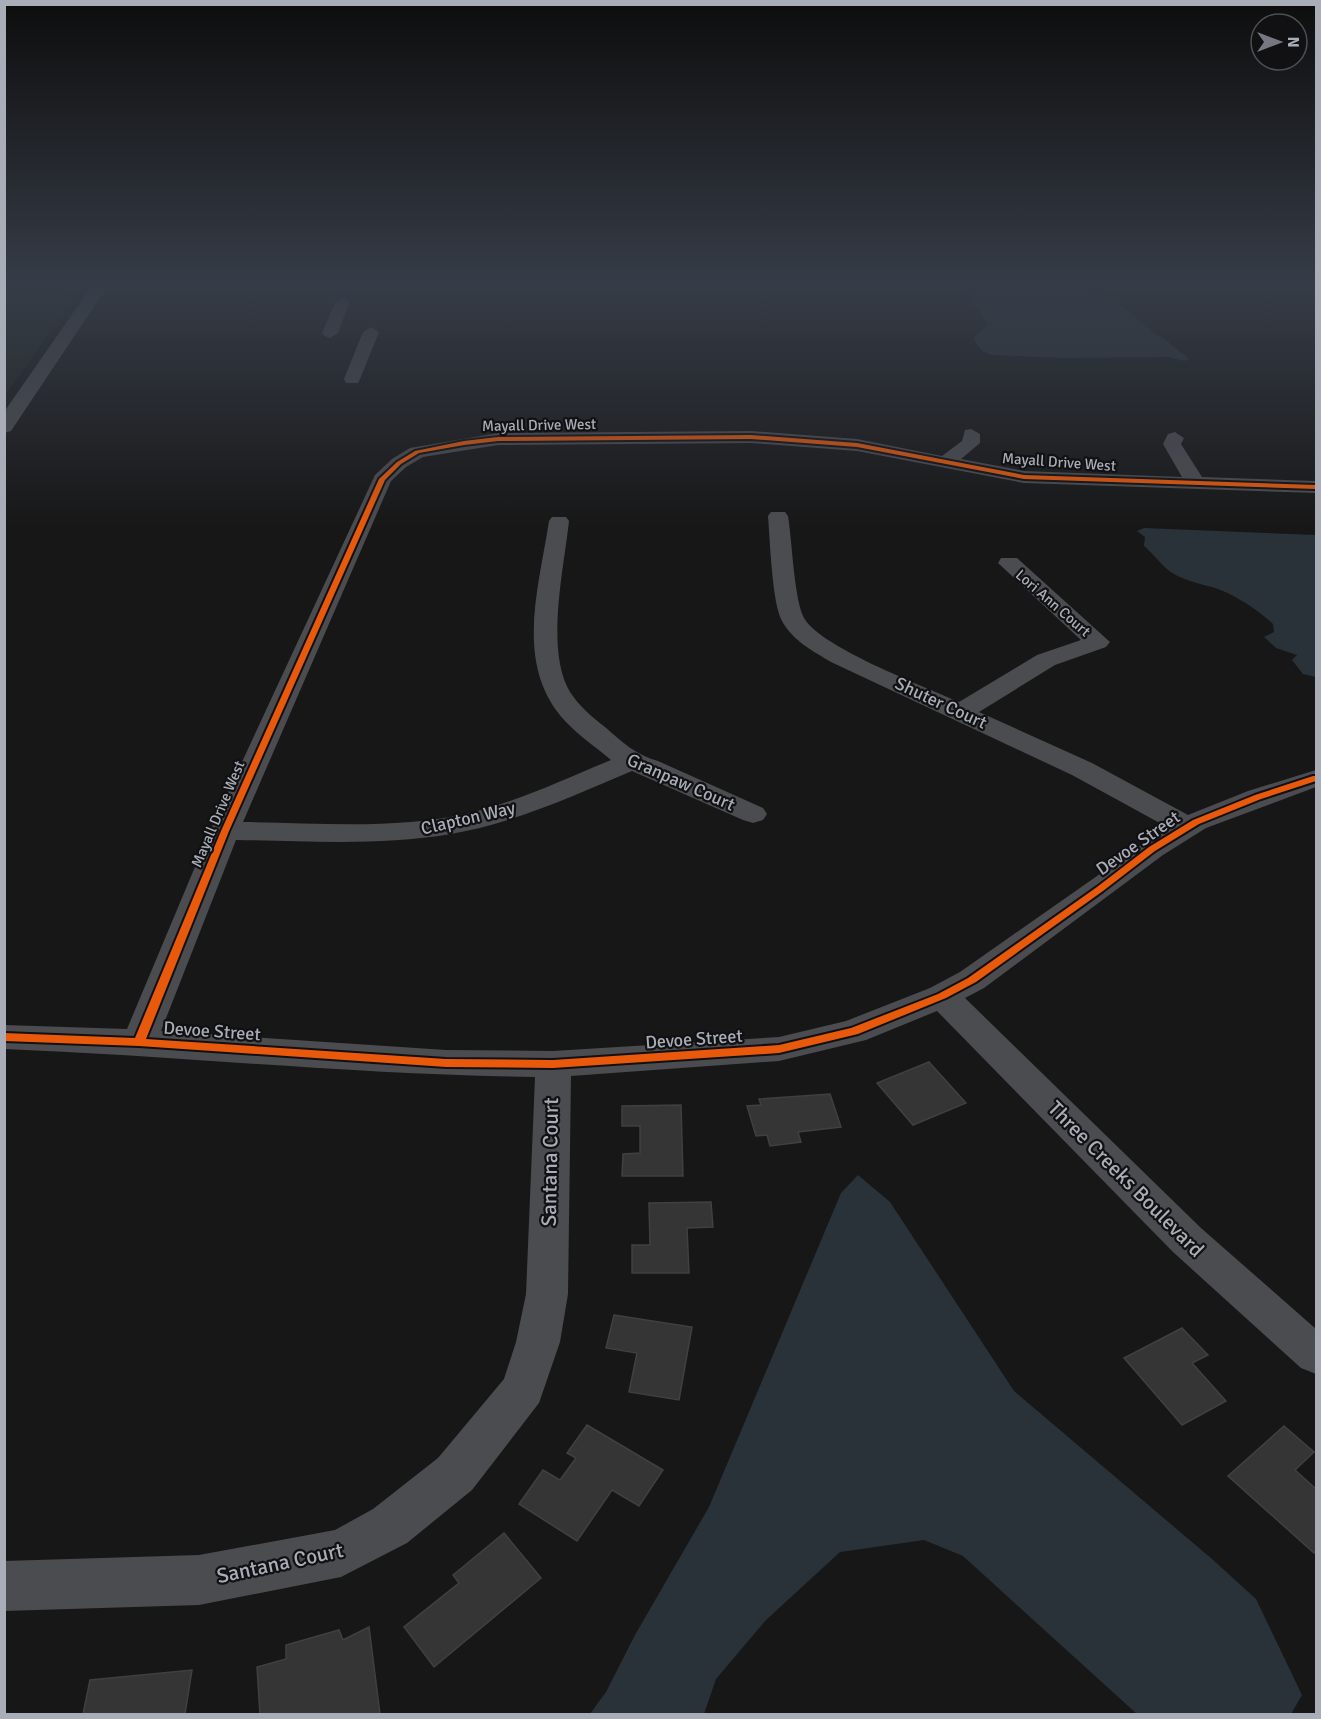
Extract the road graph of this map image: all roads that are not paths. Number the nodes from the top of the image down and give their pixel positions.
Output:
1 (45, 367) edge
2 (357, 367) edge
3 (352, 379) dead end
4 (4, 427) edge
5 (971, 434) dead end
6 (1175, 438) dead end
7 (945, 462) junction
8 (1196, 484) junction
9 (1317, 487) edge
10 (778, 516) dead end
11 (560, 521) dead end
12 (1009, 564) dead end
13 (961, 712) junction
14 (630, 762) junction
15 (1317, 778) edge
16 (753, 814) dead end
17 (1189, 827) junction
18 (225, 831) junction
19 (942, 996) junction
20 (4, 1037) edge
21 (139, 1042) junction
22 (553, 1064) junction
23 (1317, 1355) edge
24 (4, 1586) edge

1 - 4 main road
2 - 3 street
5 - 7 street
6 - 8 street
7 - 8 street, Mayall Drive West
7 - 18 street, Mayall Drive West
8 - 9 street, Mayall Drive West
10 - 13 street, Shuter Court
11 - 14 street, Granpaw Court
12 - 13 street, Lori Ann Court
13 - 17 street, Shuter Court
14 - 16 street, Granpaw Court
14 - 18 street, Clapton Way
15 - 17 street, Devoe Street
17 - 19 street, Devoe Street
18 - 21 street, Mayall Drive West
19 - 22 street, Devoe Street
19 - 23 street, Three Creeks Boulevard
20 - 21 street, Devoe Street
21 - 22 street, Devoe Street
22 - 24 street, Santana Court

